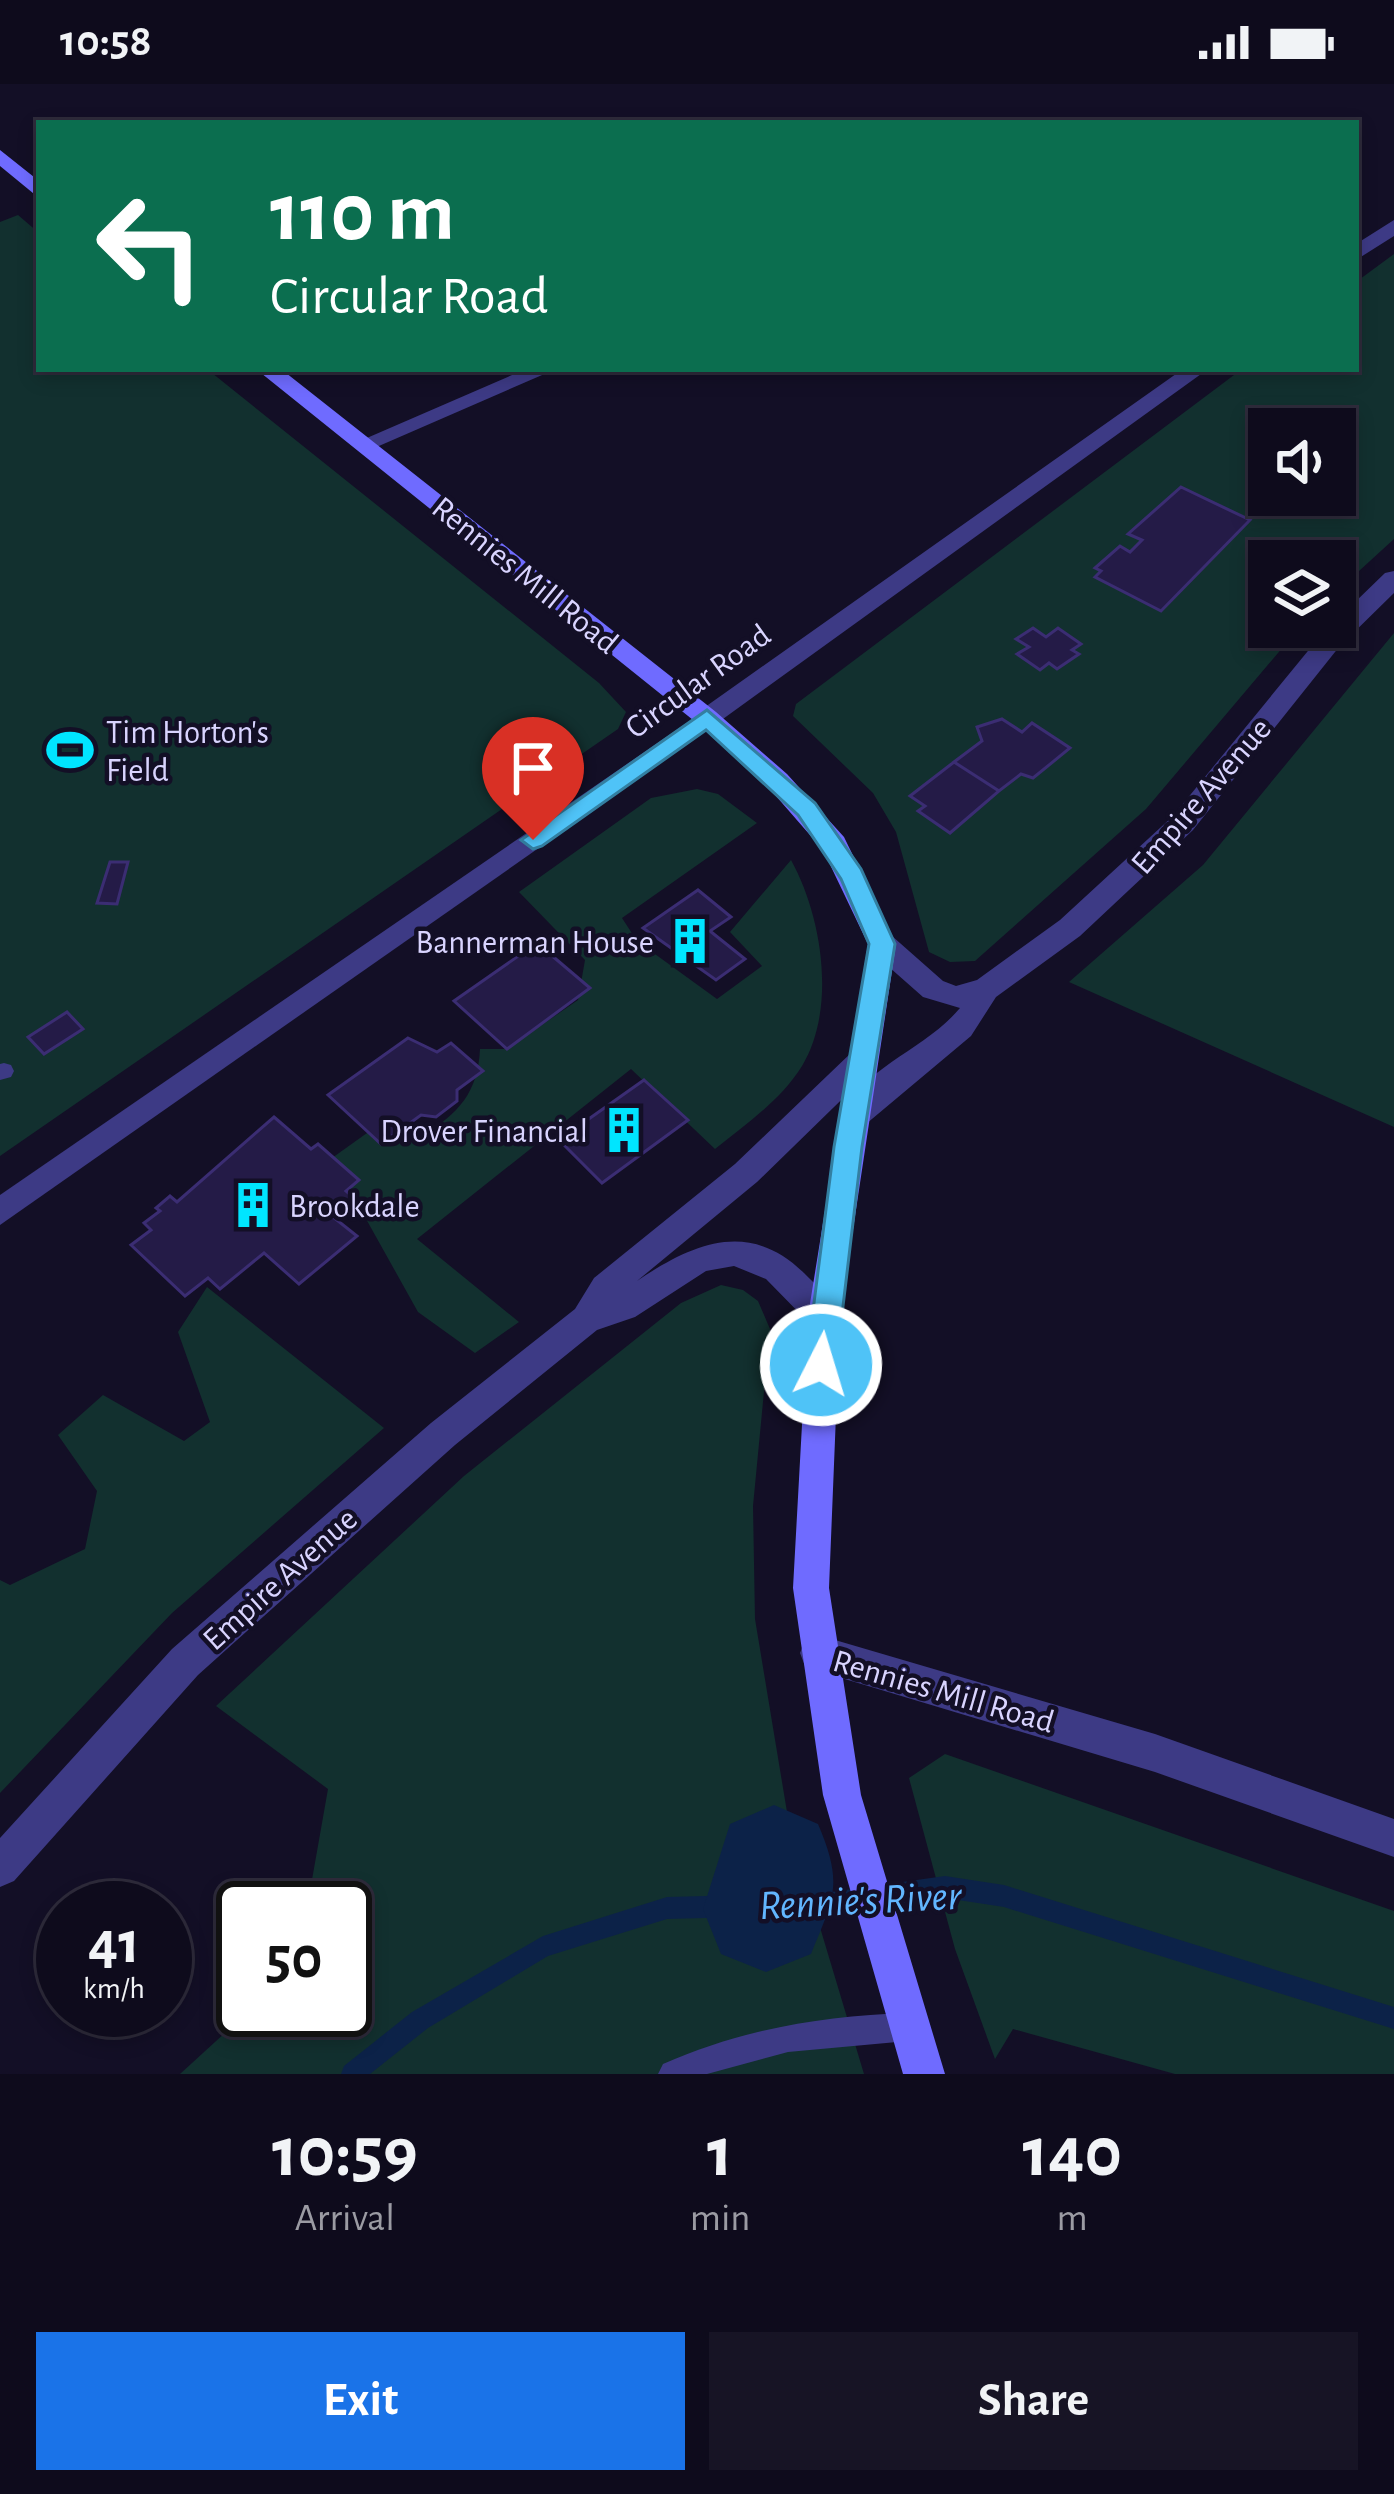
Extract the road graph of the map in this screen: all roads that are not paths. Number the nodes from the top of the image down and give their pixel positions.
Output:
1 (0, 156) edge
2 (36, 189) edge
3 (1394, 226) edge
4 (1359, 252) edge
5 (271, 372) edge
6 (538, 372) edge
7 (1193, 372) edge
8 (364, 444) junction
9 (1394, 579) edge
10 (707, 718) junction
11 (882, 944) junction
12 (986, 989) junction
13 (863, 1060) junction
14 (855, 1115) junction
15 (0, 1212) edge
16 (824, 1316) junction
17 (587, 1318) junction
18 (818, 1653) junction
19 (1394, 1838) edge
20 (0, 1867) edge
21 (908, 2027) junction
22 (674, 2074) edge
23 (924, 2074) edge

1 - 2 main road
3 - 4 street
5 - 8 main road, Rennies Mill Road
6 - 8 street
7 - 10 street, Circular Road
8 - 10 main road, Rennies Mill Road
9 - 12 street, Empire Avenue
10 - 11 main road, Rennies Mill Road
10 - 15 street, Circular Road
11 - 12 street
11 - 13 main road, Rennies Mill Road
12 - 14 street, Empire Avenue
13 - 14 main road, Rennies Mill Road
13 - 17 street, Empire Avenue
14 - 16 main road, Rennies Mill Road
16 - 17 street, Empire Avenue
16 - 18 main road, Rennies Mill Road
17 - 20 street, Empire Avenue
18 - 19 street, Rennies Mill Road
18 - 21 main road
21 - 22 lane
21 - 23 main road

